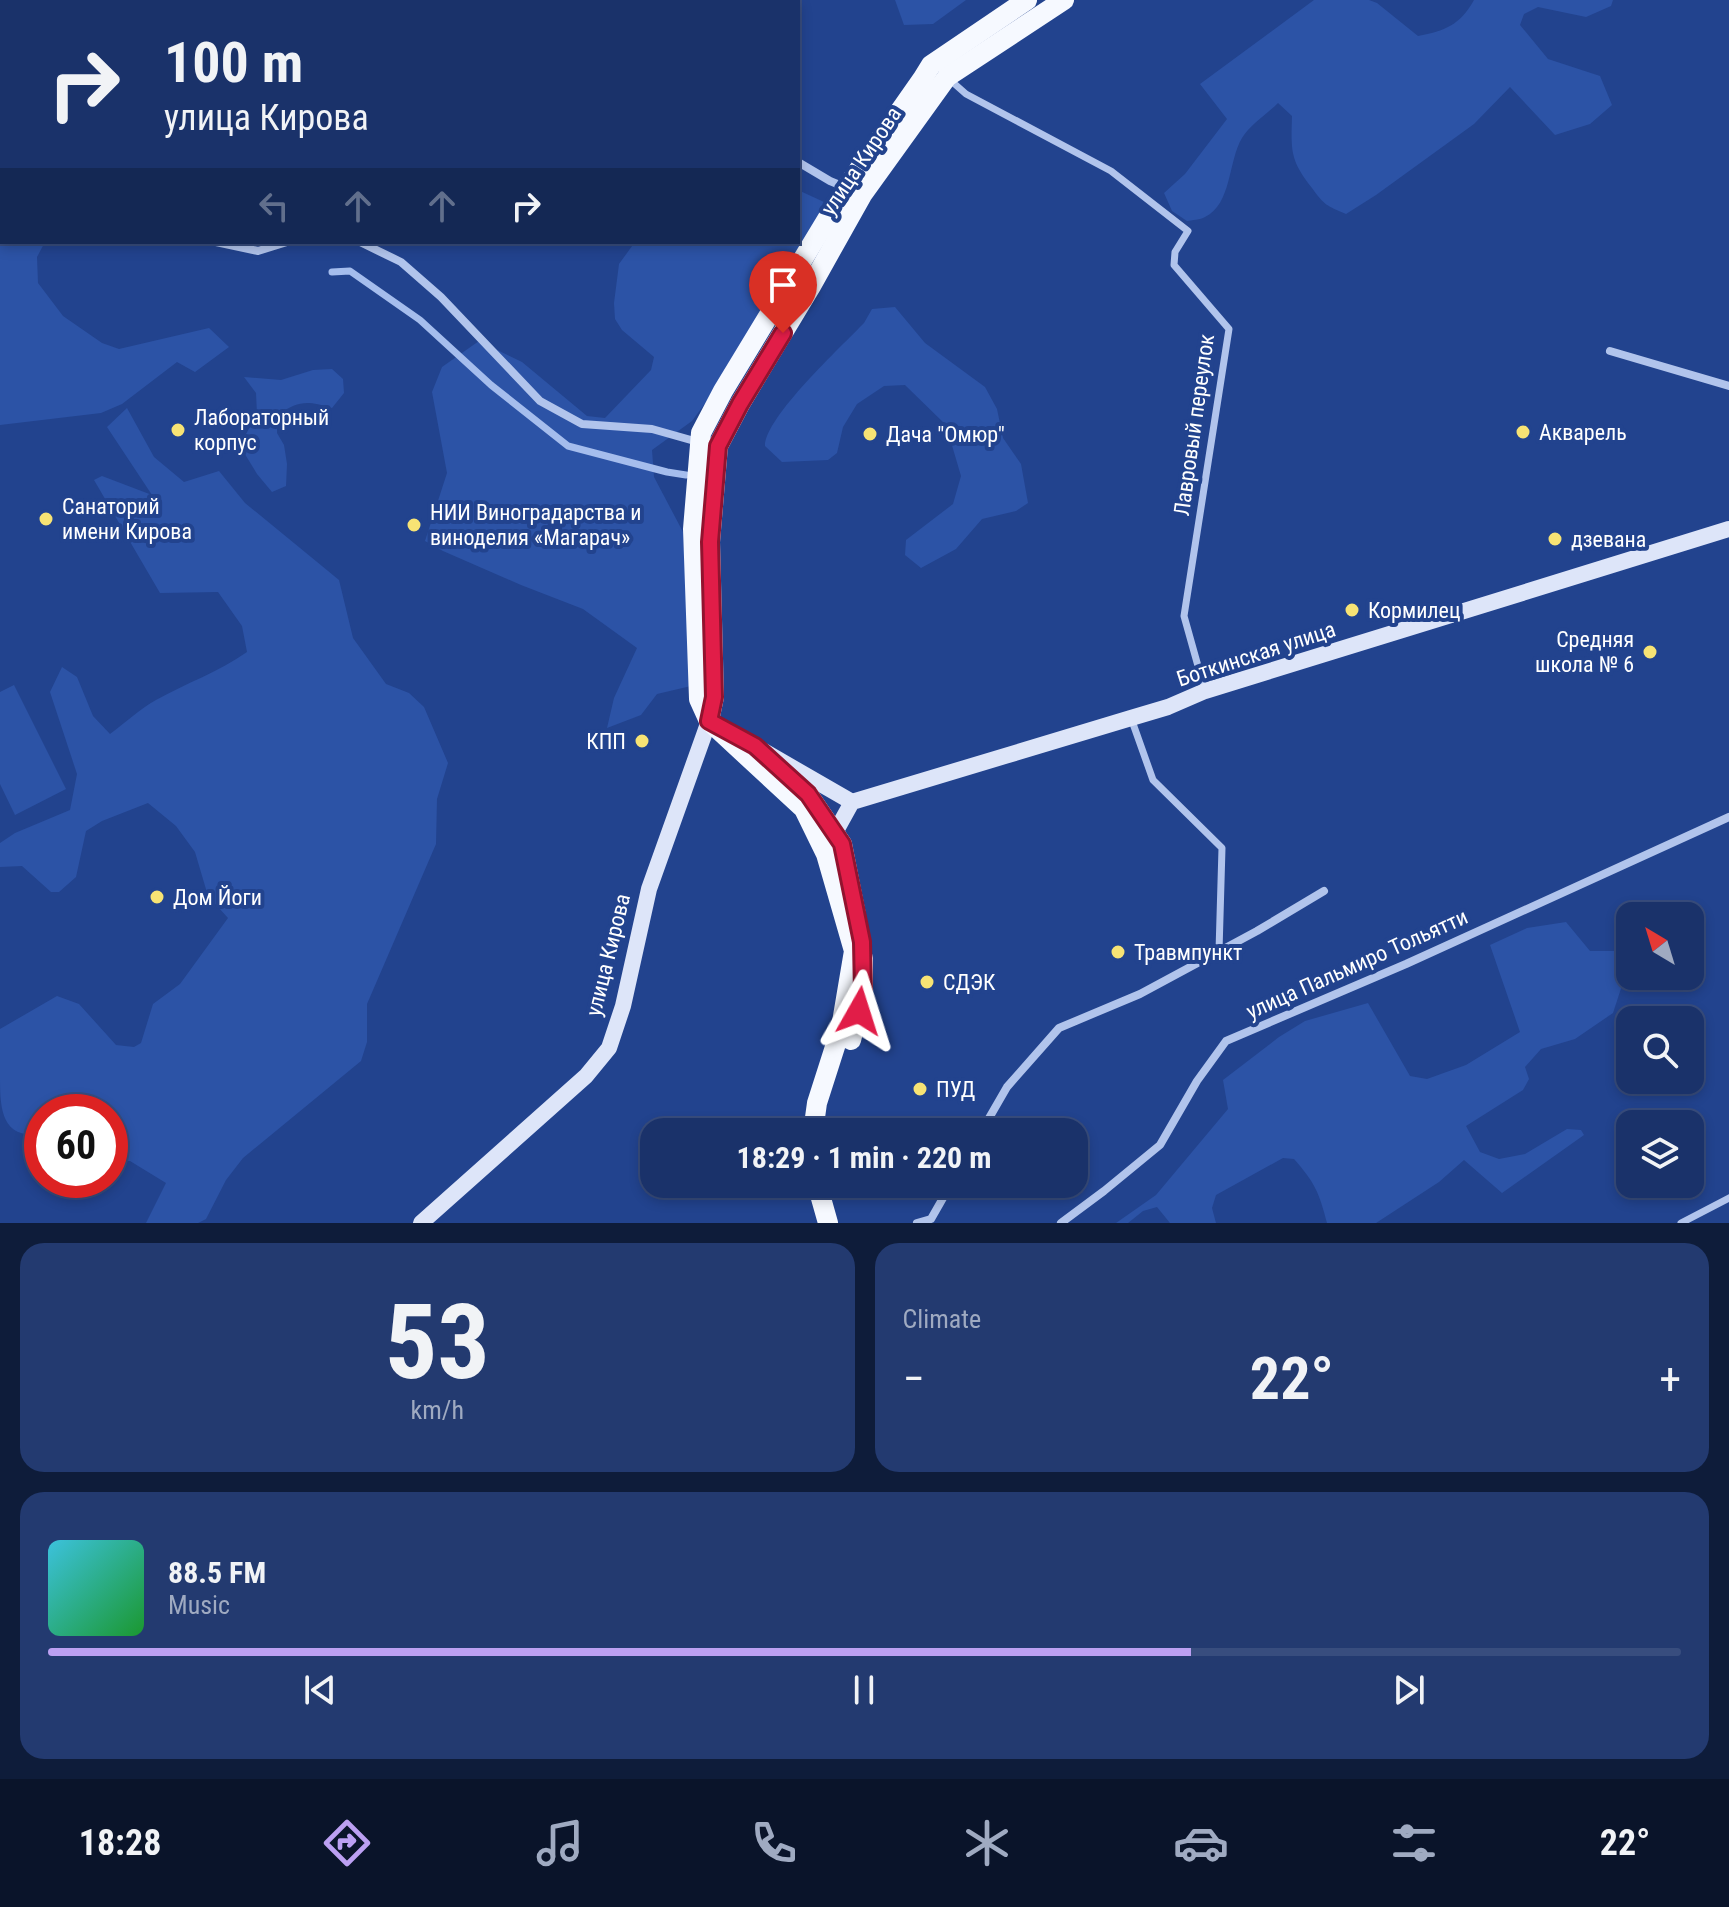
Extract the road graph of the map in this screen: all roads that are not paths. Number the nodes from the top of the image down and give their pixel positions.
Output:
1 (1027, 0) edge
2 (1064, 0) edge
3 (947, 77) junction
4 (800, 163) edge
5 (854, 191) junction
6 (225, 244) edge
7 (281, 244) edge
8 (364, 244) edge
9 (1610, 351) dead end
10 (1729, 386) edge
11 (709, 445) junction
12 (1729, 529) edge
13 (1205, 691) junction
14 (1131, 718) junction
15 (709, 721) junction
16 (755, 746) junction
17 (852, 802) junction
18 (1729, 817) edge
19 (834, 832) junction
20 (826, 854) junction
21 (1324, 891) dead end
22 (1219, 951) junction
23 (815, 1118) edge
24 (828, 1118) edge
25 (989, 1118) edge
26 (821, 1198) edge
27 (834, 1198) edge
28 (943, 1198) edge
29 (1729, 1198) edge
30 (421, 1223) edge
31 (828, 1223) edge
32 (840, 1223) edge
33 (917, 1223) edge
34 (1061, 1223) edge
35 (1681, 1223) edge

1 - 5 main road, улица Кирова
2 - 3 main road, улица Кирова
3 - 5 main road, улица Кирова
3 - 13 street, Лавровый переулок
4 - 5 street
5 - 11 main road, улица Кирова
6 - 7 street
8 - 11 street
9 - 10 street
11 - 15 main road, улица Кирова
12 - 13 main road, Боткинская улица
13 - 14 main road, Боткинская улица
14 - 17 main road, Боткинская улица
14 - 22 street
15 - 16 main road
15 - 20 main road
15 - 30 main road, улица Кирова
16 - 17 main road
16 - 19 main road
17 - 19 main road
18 - 34 street, улица Пальмиро Тольятти
19 - 20 main road
19 - 24 main road
20 - 23 main road
21 - 22 street
22 - 25 street
26 - 31 main road
27 - 32 main road
28 - 33 street
29 - 35 street

